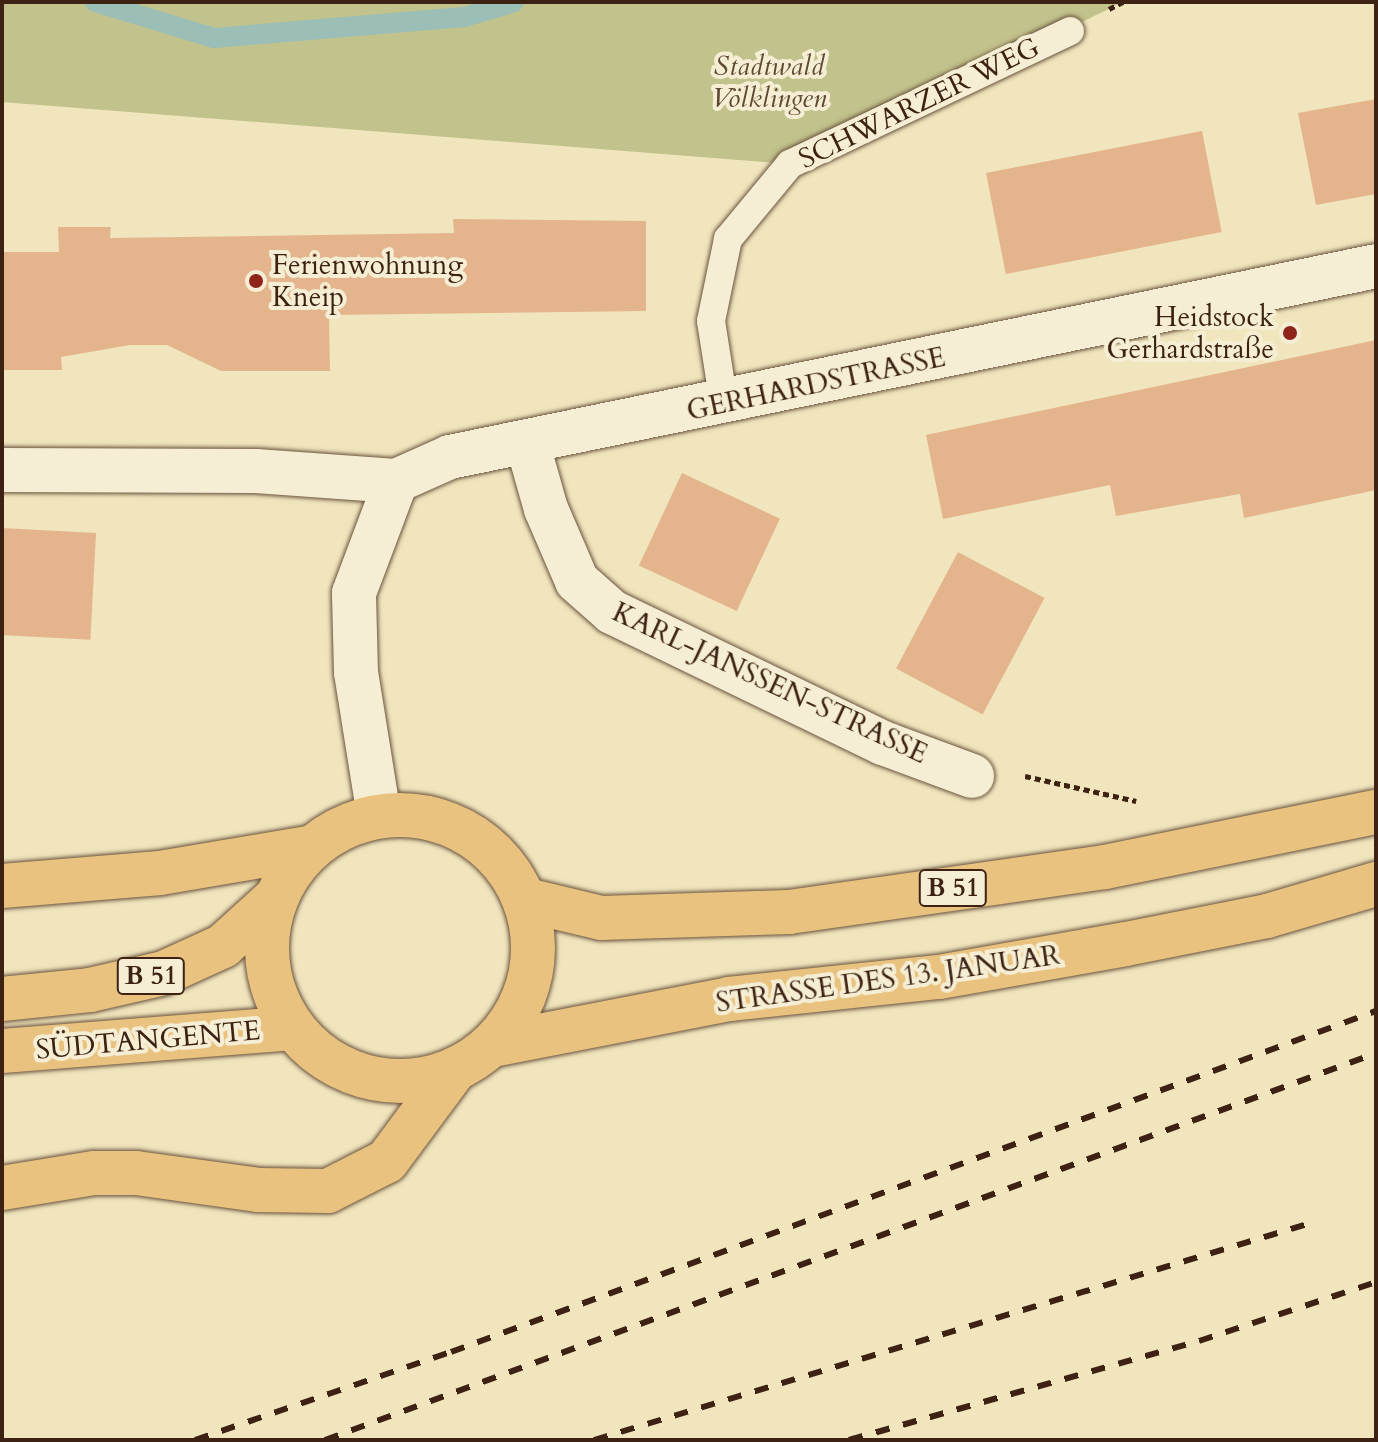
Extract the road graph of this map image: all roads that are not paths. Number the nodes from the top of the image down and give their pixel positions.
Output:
1 (1070, 31) dead end
2 (1376, 266) edge
3 (724, 404) junction
4 (527, 442) junction
5 (2, 470) edge
6 (396, 481) junction
7 (972, 776) road end
8 (1376, 812) edge
9 (379, 816) junction
10 (313, 847) junction
11 (1376, 884) edge
12 (2, 886) edge
13 (276, 898) junction
14 (526, 900) junction
15 (2, 999) edge
16 (293, 1028) junction
17 (493, 1045) junction
18 (2, 1051) edge
19 (453, 1072) junction
20 (2, 1188) edge

1 - 3 lane, SCHWARZER WEG
2 - 3 street, GERHARDSTRASSE
3 - 4 street, GERHARDSTRASSE
4 - 6 street, GERHARDSTRASSE
4 - 7 street, KARL-JANSSEN-STRASSE
5 - 6 street, GERHARDSTRASSE
6 - 9 street
8 - 14 main road, B 51
9 - 10 main road
9 - 14 main road
10 - 12 main road
10 - 13 main road
11 - 17 main road, STRASSE DES 13. JANUAR
13 - 15 main road, SÜDTANGENTE / B 51
13 - 16 main road
14 - 17 main road
16 - 18 main road, SÜDTANGENTE / B 51
16 - 19 main road
17 - 19 main road
19 - 20 main road

